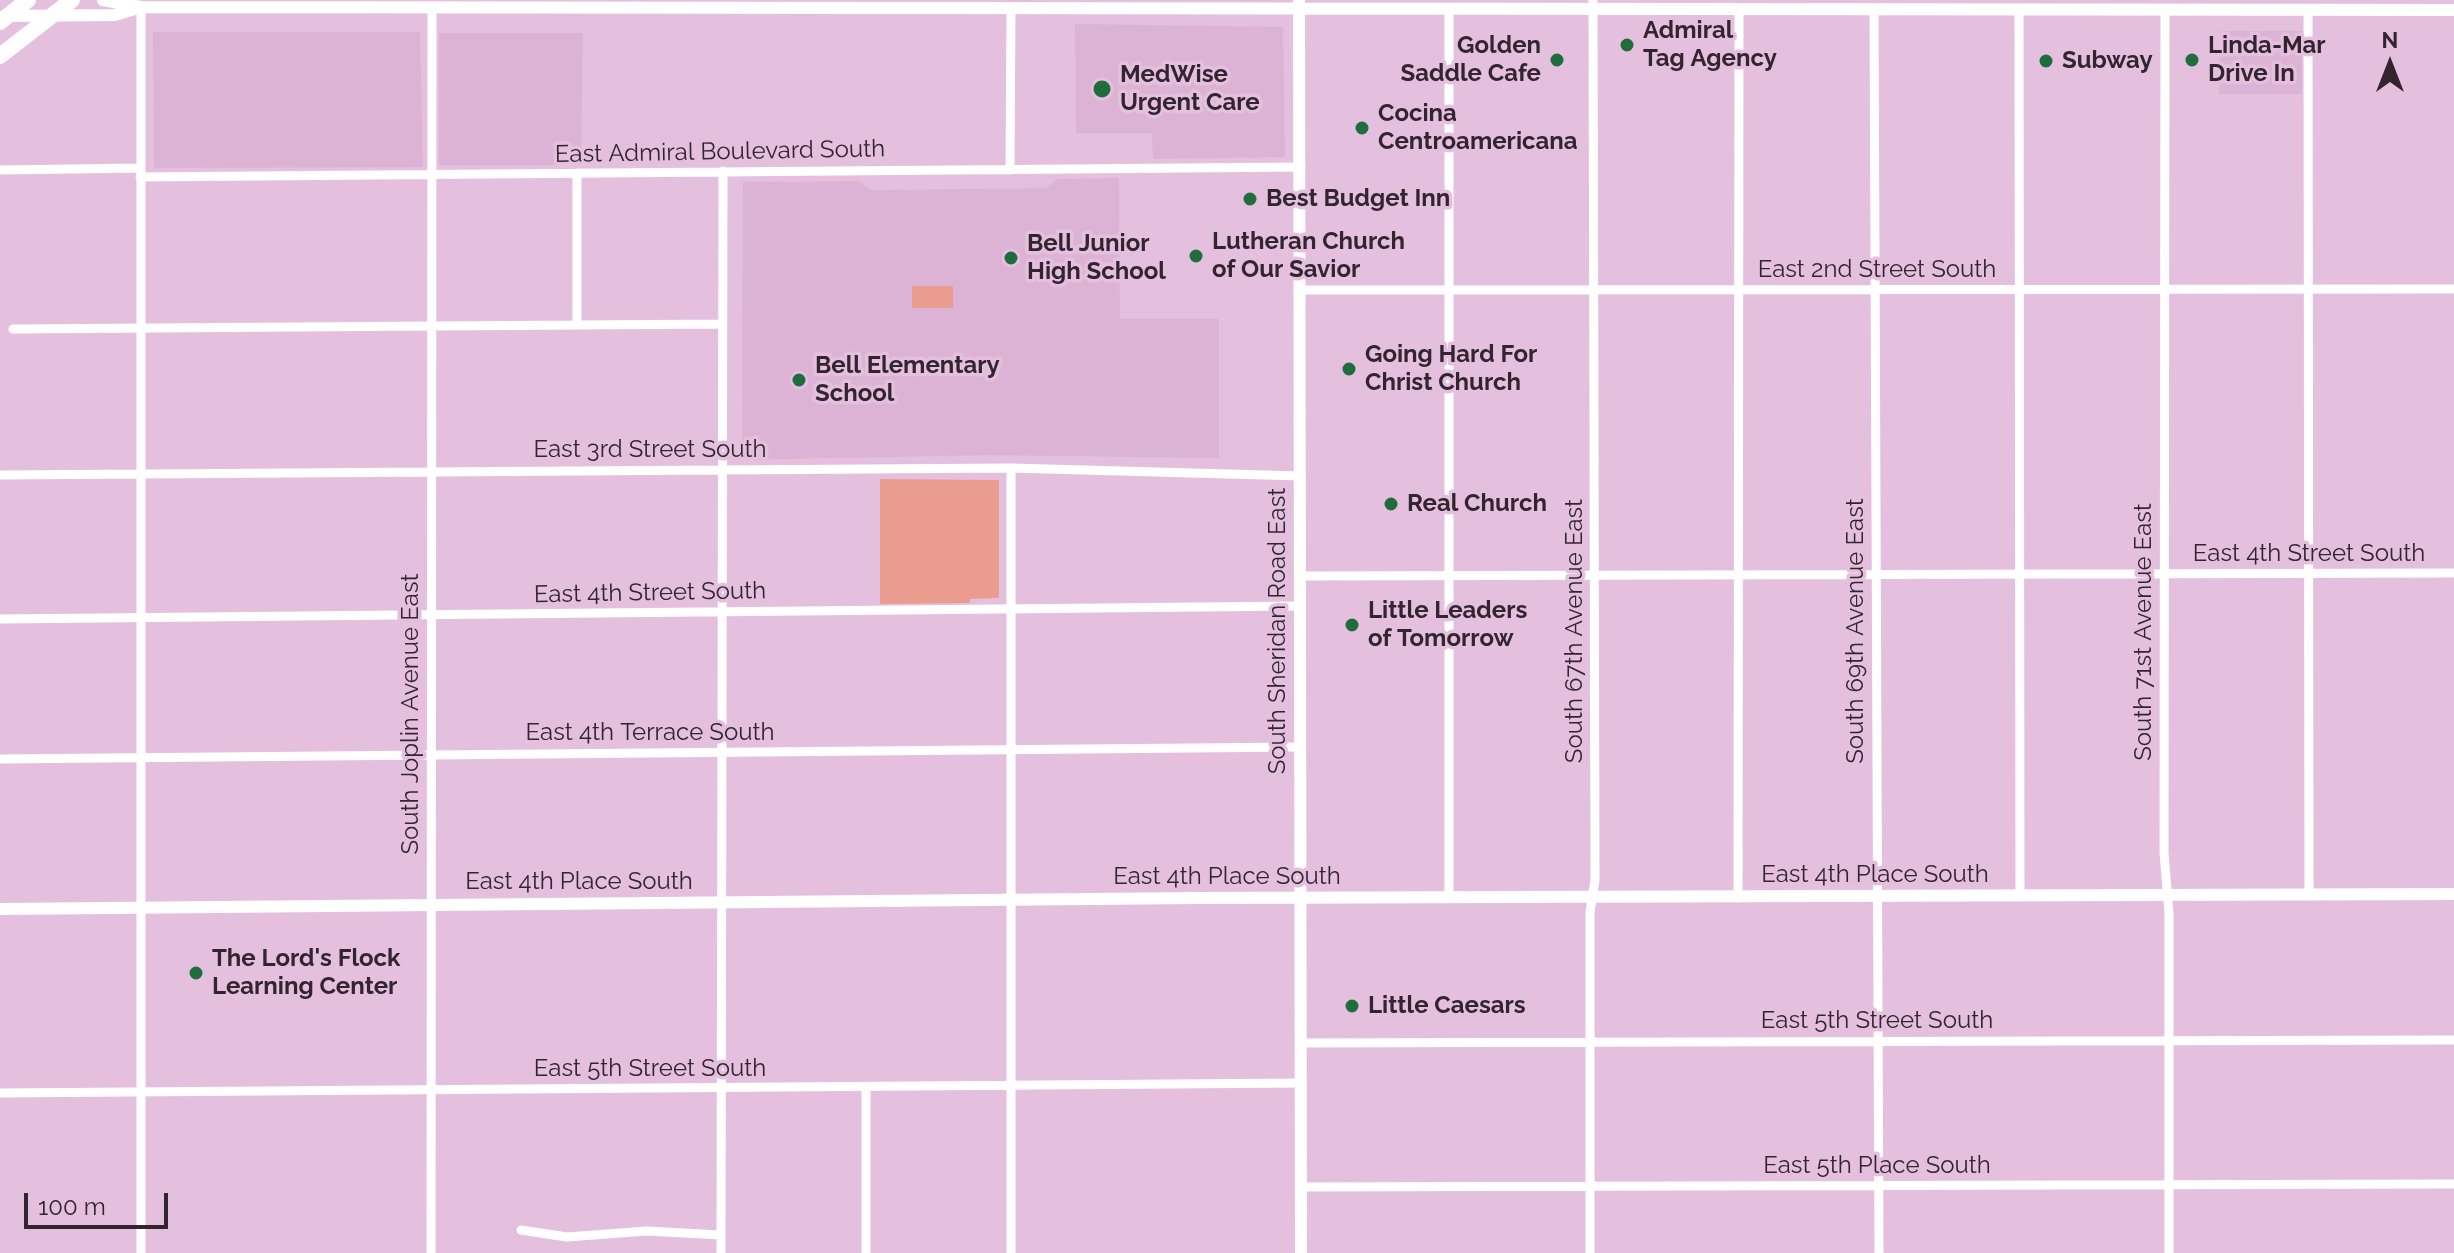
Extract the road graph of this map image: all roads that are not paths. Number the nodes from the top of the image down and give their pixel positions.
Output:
1 (28, 0) edge
2 (72, 0) edge
3 (103, 0) edge
4 (735, 4) edge
5 (1593, 4) edge
6 (1818, 4) edge
7 (146, 5) edge
8 (1299, 5) edge
9 (432, 7) junction
10 (1011, 8) junction
11 (1449, 9) junction
12 (1739, 9) junction
13 (1874, 9) junction
14 (2019, 9) junction
15 (2308, 9) junction
16 (2165, 10) junction
17 (2454, 10) edge
18 (0, 16) edge
19 (0, 22) edge
20 (0, 56) edge
21 (1301, 167) junction
22 (0, 170) edge
23 (1010, 170) junction
24 (723, 171) junction
25 (140, 172) junction
26 (577, 173) junction
27 (432, 175) junction
28 (2164, 289) junction
29 (2309, 289) junction
30 (2454, 289) edge
31 (1301, 290) junction
32 (1739, 290) junction
33 (1875, 290) junction
34 (2020, 290) junction
35 (1450, 291) junction
36 (1595, 291) junction
37 (722, 324) junction
38 (577, 325) junction
39 (432, 327) junction
40 (13, 329) dead end
41 (140, 329) junction
42 (1011, 468) junction
43 (722, 470) junction
44 (432, 471) junction
45 (141, 474) junction
46 (0, 475) edge
47 (1301, 476) junction
48 (2454, 573) edge
49 (1874, 574) junction
50 (2164, 574) junction
51 (2020, 575) junction
52 (2309, 575) junction
53 (1301, 576) junction
54 (1450, 576) junction
55 (1595, 576) junction
56 (1739, 576) junction
57 (1300, 606) junction
58 (1011, 609) junction
59 (722, 612) junction
60 (431, 616) junction
61 (140, 618) junction
62 (0, 619) edge
63 (1300, 747) junction
64 (1011, 750) junction
65 (722, 753) junction
66 (432, 754) junction
67 (140, 758) junction
68 (0, 759) edge
69 (2454, 894) edge
70 (2309, 895) junction
71 (2020, 896) junction
72 (2167, 896) junction
73 (1592, 897) junction
74 (1877, 897) junction
75 (1449, 898) junction
76 (1738, 898) junction
77 (1300, 899) junction
78 (1011, 900) junction
79 (721, 903) junction
80 (431, 905) junction
81 (141, 908) junction
82 (0, 909) edge
83 (2169, 1040) junction
84 (2454, 1040) edge
85 (1590, 1042) junction
86 (1879, 1042) junction
87 (1301, 1043) junction
88 (1301, 1083) junction
89 (1011, 1086) junction
90 (866, 1087) junction
91 (722, 1088) junction
92 (141, 1092) junction
93 (431, 1092) junction
94 (0, 1093) edge
95 (2454, 1184) edge
96 (1879, 1185) junction
97 (2169, 1185) junction
98 (1301, 1187) junction
99 (1591, 1187) junction
100 (521, 1230) dead end
101 (721, 1235) junction
102 (141, 1253) edge
103 (431, 1253) edge
104 (721, 1253) edge
105 (866, 1253) edge
106 (1011, 1253) edge
107 (1301, 1253) edge
108 (1590, 1253) edge
109 (1879, 1253) edge
110 (2169, 1253) edge

1 - 19 highway
2 - 20 highway
3 - 7 main road
4 - 9 main road
4 - 10 main road
5 - 11 main road
5 - 12 main road
5 - 36 street, South 67th Avenue East
6 - 12 main road
6 - 13 main road
7 - 9 main road
7 - 18 main road
7 - 25 street
8 - 10 main road
8 - 11 main road
8 - 21 main road, South Sheridan Road East
9 - 27 street, South Joplin Avenue East
10 - 23 street
11 - 35 street
12 - 32 street
13 - 14 main road
13 - 33 street, South 69th Avenue East
14 - 16 main road
14 - 34 street
15 - 16 main road
15 - 17 main road
15 - 29 street
16 - 28 street, South 71st Avenue East
21 - 23 street, East Admiral Boulevard South
21 - 31 main road, South Sheridan Road East
22 - 25 street, East Admiral Boulevard South
23 - 24 street, East Admiral Boulevard South
24 - 26 street, East Admiral Boulevard South
24 - 37 street
25 - 27 street, East Admiral Boulevard South
25 - 41 street
26 - 27 street, East Admiral Boulevard South
26 - 38 street
27 - 39 street, South Joplin Avenue East
28 - 29 street, East 2nd Street South
28 - 34 street, East 2nd Street South
28 - 50 street, South 71st Avenue East
29 - 30 street, East 2nd Street South
29 - 52 street
31 - 35 street, East 2nd Street South
31 - 47 main road, South Sheridan Road East
32 - 33 street, East 2nd Street South
32 - 36 street, East 2nd Street South
32 - 56 street
33 - 34 street, East 2nd Street South
33 - 49 street, South 69th Avenue East
34 - 51 street
35 - 36 street, East 2nd Street South
35 - 54 street
36 - 55 street, South 67th Avenue East
37 - 38 street
37 - 43 street
38 - 39 street
39 - 41 street
39 - 44 street, South Joplin Avenue East
40 - 41 street
41 - 45 street
42 - 43 street, East 3rd Street South
42 - 47 street, East 3rd Street South
42 - 58 street
43 - 44 street, East 3rd Street South
43 - 59 street
44 - 45 street, East 3rd Street South
44 - 60 street, South Joplin Avenue East
45 - 46 street, East 3rd Street South
45 - 61 street
47 - 53 main road, South Sheridan Road East
48 - 52 street, East 4th Street South
49 - 51 street, East 4th Street South
49 - 56 street, East 4th Street South
49 - 74 street, South 69th Avenue East
50 - 51 street, East 4th Street South
50 - 52 street, East 4th Street South
50 - 72 street, South 71st Avenue East
51 - 71 street
52 - 70 street
53 - 54 street, East 4th Street South
53 - 57 main road, South Sheridan Road East
54 - 55 street, East 4th Street South
54 - 75 street
55 - 56 street, East 4th Street South
55 - 73 street, South 67th Avenue East
56 - 76 street
57 - 58 street, East 4th Street South
57 - 63 main road, South Sheridan Road East
58 - 59 street, East 4th Street South
58 - 64 street
59 - 60 street, East 4th Street South
59 - 65 street
60 - 61 street, East 4th Street South
60 - 66 street, South Joplin Avenue East
61 - 62 street, East 4th Street South
61 - 67 street
63 - 64 street, East 4th Terrace South
63 - 77 main road, South Sheridan Road East
64 - 65 street, East 4th Terrace South
64 - 78 street
65 - 66 street, East 4th Terrace South
65 - 79 street
66 - 67 street, East 4th Terrace South
66 - 80 street, South Joplin Avenue East
67 - 68 street, East 4th Terrace South
67 - 81 street
69 - 70 main road, East 4th Place South
70 - 72 main road, East 4th Place South
71 - 72 main road, East 4th Place South
71 - 74 main road, East 4th Place South
72 - 83 street, South 71st Avenue East
73 - 75 main road, East 4th Place South
73 - 76 main road, East 4th Place South
73 - 85 street, South 67th Avenue East
74 - 76 main road, East 4th Place South
74 - 86 street, South 69th Avenue East
75 - 77 main road, East 4th Place South
77 - 78 main road, East 4th Place South
77 - 87 main road, South Sheridan Road East
78 - 79 main road, East 4th Place South
78 - 89 street
79 - 80 main road, East 4th Place South
79 - 91 street
80 - 81 main road, East 4th Place South
80 - 93 street, South Joplin Avenue East
81 - 82 main road, East 4th Place South
81 - 92 street
83 - 84 street, East 5th Street South
83 - 86 street, East 5th Street South
83 - 97 street, South 71st Avenue East
85 - 86 street, East 5th Street South
85 - 87 street, East 5th Street South
85 - 99 street, South 67th Avenue East
86 - 96 street, South 69th Avenue East
87 - 88 main road, South Sheridan Road East
88 - 89 street, East 5th Street South
88 - 98 main road, South Sheridan Road East
89 - 90 street, East 5th Street South
89 - 106 street
90 - 91 street, East 5th Street South
90 - 105 street
91 - 93 street, East 5th Street South
91 - 101 street
92 - 93 street, East 5th Street South
92 - 94 street, East 5th Street South
92 - 102 street
93 - 103 street, South Joplin Avenue East
95 - 97 street, East 5th Place South
96 - 97 street, East 5th Place South
96 - 99 street, East 5th Place South
96 - 109 street, South 69th Avenue East
97 - 110 street, South 71st Avenue East
98 - 99 street, East 5th Place South
98 - 107 main road, South Sheridan Road East
99 - 108 street, South 67th Avenue East
100 - 101 street
101 - 104 street

